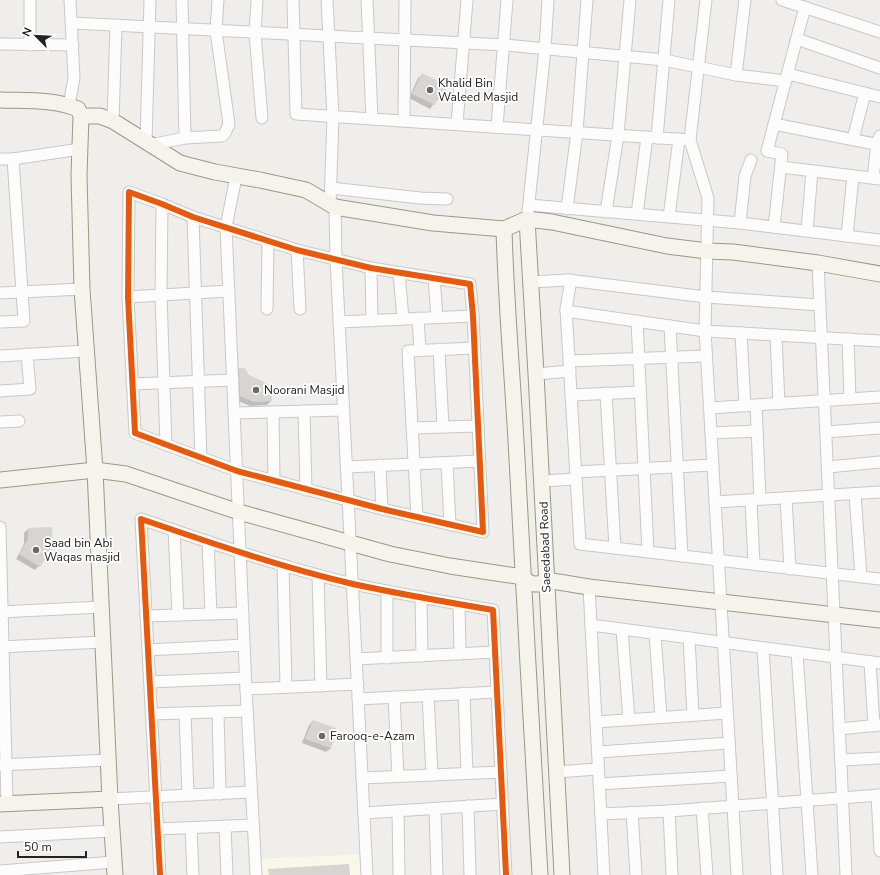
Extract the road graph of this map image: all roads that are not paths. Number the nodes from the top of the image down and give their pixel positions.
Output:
1 (30, 0) edge
2 (70, 0) edge
3 (150, 0) edge
4 (182, 0) edge
5 (218, 0) edge
6 (257, 0) edge
7 (293, 0) edge
8 (327, 0) edge
9 (367, 0) edge
10 (405, 0) edge
11 (467, 0) edge
12 (507, 0) edge
13 (548, 0) edge
14 (587, 0) edge
15 (630, 0) edge
16 (669, 0) edge
17 (706, 0) edge
18 (745, 0) edge
19 (782, 0) edge
20 (805, 7) junction
21 (72, 23) junction
22 (116, 26) junction
23 (149, 27) junction
24 (183, 29) junction
25 (216, 30) junction
26 (880, 32) edge
27 (255, 33) junction
28 (294, 34) junction
29 (329, 36) junction
30 (368, 38) junction
31 (797, 39) junction
32 (405, 40) junction
33 (464, 43) junction
34 (0, 44) edge
35 (30, 45) junction
36 (73, 45) junction
37 (503, 45) junction
38 (545, 49) junction
39 (583, 52) junction
40 (625, 56) junction
41 (664, 60) junction
42 (698, 67) junction
43 (880, 68) edge
44 (736, 76) junction
45 (787, 78) junction
46 (865, 93) junction
47 (880, 98) edge
48 (0, 100) edge
49 (69, 105) junction
50 (82, 116) junction
51 (333, 116) junction
52 (262, 118) dead end
53 (372, 119) junction
54 (113, 121) junction
55 (404, 121) junction
56 (457, 124) junction
57 (774, 124) junction
58 (497, 127) junction
59 (537, 130) junction
60 (577, 132) junction
61 (618, 135) junction
62 (652, 137) junction
63 (186, 138) junction
64 (679, 139) junction
65 (853, 139) junction
66 (690, 140) junction
67 (879, 142) edge
68 (148, 144) junction
69 (80, 149) junction
70 (0, 159) edge
71 (13, 159) junction
72 (751, 160) dead end
73 (781, 167) junction
74 (812, 171) junction
75 (236, 176) junction
76 (853, 176) junction
77 (877, 178) edge
78 (331, 188) junction
79 (448, 200) dead end
80 (162, 204) junction
81 (332, 206) junction
82 (567, 209) junction
83 (528, 212) junction
84 (606, 212) junction
85 (637, 214) junction
86 (193, 217) junction
87 (669, 217) junction
88 (708, 220) junction
89 (740, 223) junction
90 (226, 227) junction
91 (774, 227) junction
92 (504, 228) junction
93 (807, 231) junction
94 (847, 236) junction
95 (880, 240) edge
96 (268, 241) junction
97 (297, 250) junction
98 (707, 251) junction
99 (336, 260) junction
100 (818, 263) junction
101 (371, 268) junction
102 (399, 273) junction
103 (880, 274) edge
104 (434, 278) junction
105 (571, 280) junction
106 (531, 282) junction
107 (82, 289) junction
108 (22, 292) junction
109 (228, 292) junction
110 (0, 293) edge
111 (195, 293) junction
112 (161, 295) junction
113 (128, 296) junction
114 (706, 297) junction
115 (820, 305) junction
116 (267, 309) dead end
117 (300, 309) dead end
118 (566, 311) junction
119 (473, 316) junction
120 (437, 317) junction
121 (418, 318) junction
122 (403, 319) junction
123 (372, 321) junction
124 (637, 321) junction
125 (0, 322) edge
126 (339, 322) junction
127 (670, 326) junction
128 (705, 331) junction
129 (741, 333) junction
130 (776, 335) junction
131 (822, 338) junction
132 (848, 339) junction
133 (880, 342) edge
134 (474, 348) junction
135 (420, 350) junction
136 (439, 350) junction
137 (86, 351) junction
138 (27, 354) junction
139 (0, 356) edge
140 (706, 356) junction
141 (671, 357) junction
142 (638, 358) junction
143 (570, 366) junction
144 (536, 374) junction
145 (233, 380) junction
146 (198, 382) junction
147 (164, 383) junction
148 (132, 384) junction
149 (0, 391) edge
150 (640, 392) junction
151 (606, 393) junction
152 (571, 395) junction
153 (880, 397) edge
154 (850, 399) junction
155 (825, 401) junction
156 (779, 404) junction
157 (750, 406) junction
158 (709, 408) junction
159 (344, 410) junction
160 (304, 411) junction
161 (273, 412) junction
162 (234, 413) junction
163 (19, 421) dead end
164 (0, 422) edge
165 (478, 426) junction
166 (443, 427) junction
167 (412, 428) junction
168 (880, 428) edge
169 (756, 431) junction
170 (826, 432) junction
171 (711, 433) junction
172 (166, 445) junction
173 (201, 458) junction
174 (480, 461) junction
175 (880, 462) edge
176 (447, 463) junction
177 (414, 464) junction
178 (713, 464) junction
179 (380, 465) junction
180 (677, 466) junction
181 (347, 467) junction
182 (828, 467) junction
183 (644, 468) junction
184 (95, 470) junction
185 (611, 470) junction
186 (237, 471) junction
187 (576, 475) junction
188 (0, 480) edge
189 (274, 481) junction
190 (542, 481) junction
191 (306, 490) junction
192 (880, 492) edge
193 (855, 494) junction
194 (829, 495) junction
195 (786, 498) junction
196 (348, 500) junction
197 (755, 500) junction
198 (715, 502) junction
199 (382, 509) junction
200 (239, 512) junction
201 (417, 517) junction
202 (450, 525) junction
203 (0, 528) edge
204 (174, 530) junction
205 (208, 542) junction
206 (350, 544) junction
207 (615, 548) junction
208 (648, 552) junction
209 (240, 553) junction
210 (682, 556) junction
211 (719, 560) junction
212 (754, 564) junction
213 (283, 565) junction
214 (790, 568) junction
215 (833, 574) junction
216 (1, 575) edge
217 (318, 575) junction
218 (523, 577) junction
219 (861, 577) junction
220 (880, 579) edge
221 (546, 580) junction
222 (353, 584) junction
223 (589, 587) junction
224 (387, 591) junction
225 (421, 597) junction
226 (721, 601) junction
227 (459, 604) junction
228 (101, 607) junction
229 (1, 612) edge
230 (243, 613) junction
231 (211, 614) junction
232 (834, 614) junction
233 (178, 615) junction
234 (146, 616) junction
235 (880, 620) edge
236 (591, 625) junction
237 (622, 630) junction
238 (655, 634) junction
239 (690, 638) junction
240 (103, 642) junction
241 (723, 643) junction
242 (244, 645) junction
243 (2, 647) edge
244 (763, 648) junction
245 (148, 650) junction
246 (495, 652) junction
247 (797, 652) junction
248 (460, 654) junction
249 (422, 656) junction
250 (836, 657) junction
251 (387, 658) junction
252 (356, 659) junction
253 (875, 662) edge
254 (150, 682) junction
255 (245, 683) junction
256 (2, 684) edge
257 (358, 684) junction
258 (321, 686) junction
259 (286, 687) junction
260 (497, 692) junction
261 (464, 693) junction
262 (428, 695) junction
263 (394, 697) junction
264 (358, 699) junction
265 (247, 711) junction
266 (218, 712) junction
267 (185, 713) junction
268 (727, 713) junction
269 (152, 714) junction
270 (693, 715) junction
271 (661, 717) junction
272 (629, 719) junction
273 (596, 722) junction
274 (877, 726) edge
275 (839, 729) junction
276 (729, 743) junction
277 (598, 752) junction
278 (880, 758) edge
279 (108, 760) junction
280 (841, 760) junction
281 (3, 765) edge
282 (598, 769) junction
283 (501, 772) junction
284 (556, 772) junction
285 (467, 773) junction
286 (432, 775) junction
287 (398, 776) junction
288 (731, 776) junction
289 (362, 778) junction
290 (599, 784) junction
291 (251, 792) junction
292 (220, 794) junction
293 (188, 795) junction
294 (878, 795) edge
295 (156, 797) junction
296 (843, 798) junction
297 (110, 799) junction
298 (807, 800) junction
299 (773, 803) junction
300 (4, 804) edge
301 (503, 804) junction
302 (468, 806) junction
303 (733, 806) junction
304 (435, 808) junction
305 (702, 808) junction
306 (398, 811) junction
307 (669, 811) junction
308 (632, 812) junction
309 (364, 813) junction
310 (601, 814) junction
311 (253, 825) junction
312 (225, 826) junction
313 (191, 828) junction
314 (158, 829) junction
315 (112, 831) junction
316 (0, 837) edge
317 (880, 851) edge
318 (115, 869) edge
319 (72, 870) edge
320 (3, 872) edge
321 (38, 872) edge
322 (160, 875) edge
323 (193, 875) edge
324 (227, 875) edge
325 (256, 875) edge
326 (367, 875) edge
327 (399, 875) edge
328 (437, 875) edge
329 (470, 875) edge
330 (506, 875) edge
331 (540, 875) edge
332 (562, 875) edge
333 (604, 875) edge
334 (636, 875) edge
335 (672, 875) edge
336 (707, 875) edge
337 (737, 875) edge
338 (777, 875) edge
339 (812, 875) edge
340 (846, 875) edge

1 - 35 street
2 - 21 street
3 - 23 street
4 - 24 street
5 - 25 street
6 - 27 street
7 - 28 street
8 - 29 street
9 - 30 street
10 - 32 street
11 - 33 street
12 - 37 street
13 - 38 street
14 - 39 street
15 - 40 street
16 - 41 street
17 - 42 street
18 - 44 street
19 - 20 street
20 - 26 street
20 - 31 street
21 - 22 street
21 - 36 street
22 - 23 street
22 - 54 street
23 - 24 street
23 - 68 street
24 - 25 street
24 - 63 street
25 - 27 street
25 - 63 street
27 - 28 street
27 - 52 street
28 - 29 street
28 - 51 street
29 - 30 street
29 - 51 street
30 - 32 street
30 - 53 street
31 - 43 street
31 - 45 street
32 - 33 street
32 - 55 street
33 - 37 street
33 - 56 street
34 - 35 street
35 - 36 street
36 - 49 street
37 - 38 street
37 - 58 street
38 - 39 street
38 - 59 street
39 - 40 street
39 - 60 street
40 - 41 street
40 - 61 street
41 - 42 street
41 - 62 street
42 - 44 street
42 - 66 street
44 - 45 street
45 - 46 street
45 - 57 street
46 - 47 street
46 - 65 street
48 - 49 street
49 - 50 street
50 - 54 street
50 - 69 street
51 - 53 street
51 - 78 street
53 - 55 street
54 - 68 street
55 - 56 street
56 - 58 street
57 - 65 street
57 - 73 street
58 - 59 street
59 - 60 street
59 - 83 street
60 - 61 street
60 - 82 street
61 - 62 street
61 - 84 street
62 - 64 street
62 - 85 street
63 - 68 street
64 - 66 street
64 - 87 street
65 - 67 street
66 - 88 street
67 - 77 street
68 - 75 street
69 - 71 street
69 - 107 street
70 - 71 street
71 - 108 street
72 - 89 street
73 - 74 street
73 - 91 street
74 - 76 street
74 - 93 street
75 - 81 street
75 - 90 street
76 - 77 street
76 - 94 street
78 - 79 street
78 - 81 street
80 - 86 street
80 - 112 street
80 - 113 street
81 - 92 street
81 - 99 street
82 - 83 street
82 - 84 street
83 - 92 street
83 - 98 street
83 - 106 street, Saeedabad Road
84 - 85 street
85 - 87 street
86 - 90 street
86 - 111 street
87 - 88 street
88 - 89 street
88 - 98 street
89 - 91 street
90 - 96 street
90 - 109 street
91 - 93 street
92 - 218 street, Saeedabad Road
93 - 94 street
94 - 95 street
96 - 97 street
96 - 116 street
97 - 99 street
97 - 117 street
98 - 100 street
98 - 114 street
99 - 101 street
99 - 126 street
100 - 103 street
100 - 115 street
101 - 102 street
101 - 123 street
102 - 104 street
102 - 122 street
104 - 119 street
104 - 120 street
105 - 106 street
105 - 114 street
105 - 118 street
106 - 144 street, Saeedabad Road
107 - 108 street
107 - 137 street
108 - 110 street
108 - 125 street
109 - 111 street
109 - 145 street
111 - 112 street
111 - 146 street
112 - 113 street
112 - 147 street
113 - 148 street
114 - 115 street
114 - 128 street
115 - 131 street
118 - 124 street
118 - 143 street
119 - 120 street
119 - 134 street
120 - 121 street
121 - 122 street
121 - 135 street
122 - 123 street
123 - 126 street
124 - 127 street
124 - 142 street
126 - 159 street
127 - 128 street
127 - 141 street
128 - 129 street
128 - 140 street
129 - 130 street
129 - 157 street
130 - 131 street
130 - 156 street
131 - 132 street
131 - 155 street
132 - 133 street
132 - 154 street
134 - 136 street
134 - 165 street
135 - 136 street
135 - 167 street
136 - 166 street
137 - 138 street
137 - 184 street
138 - 139 street
138 - 149 street
140 - 141 street
140 - 158 street
141 - 142 street
141 - 180 street
142 - 143 street
142 - 150 street
143 - 144 street
143 - 152 street
144 - 190 street, Saeedabad Road
145 - 146 street
145 - 162 street
146 - 147 street
146 - 173 street
147 - 148 street
147 - 172 street
148 - 172 street
150 - 151 street
150 - 183 street
151 - 152 street
151 - 185 street
152 - 187 street
153 - 154 street
154 - 155 street
155 - 156 street
155 - 170 street
156 - 157 street
157 - 158 street
157 - 169 street
158 - 171 street
159 - 160 street
159 - 181 street
160 - 161 street
160 - 191 street
161 - 162 street
161 - 189 street
162 - 186 street
163 - 164 street
165 - 166 street
165 - 174 street
166 - 167 street
167 - 177 street
168 - 170 street
169 - 171 street
169 - 197 street
170 - 182 street
171 - 178 street
172 - 173 street
173 - 186 street
174 - 176 street
174 - 202 street
175 - 182 street
176 - 177 street
176 - 202 street
177 - 179 street
177 - 201 street
178 - 180 street
178 - 198 street
179 - 181 street
179 - 199 street
180 - 183 street
180 - 210 street
181 - 196 street
182 - 194 street
183 - 185 street
183 - 208 street
184 - 188 street
184 - 200 street
184 - 228 street
185 - 187 street
185 - 207 street
186 - 189 street
186 - 200 street
187 - 190 street
187 - 207 street
189 - 191 street
190 - 221 street, Saeedabad Road
191 - 196 street
192 - 193 street
193 - 194 street
193 - 219 street
194 - 195 street
194 - 215 street
195 - 197 street
195 - 214 street
196 - 199 street
196 - 206 street
197 - 198 street
197 - 212 street
198 - 211 street
199 - 201 street
200 - 206 street
200 - 209 street
201 - 202 street
203 - 216 street
204 - 205 street
204 - 233 street
204 - 234 street
205 - 209 street
205 - 231 street
206 - 218 street
206 - 222 street
207 - 208 street
208 - 210 street
209 - 213 street
209 - 230 street
210 - 211 street
211 - 212 street
211 - 226 street
212 - 214 street
213 - 217 street
213 - 259 street
214 - 215 street
215 - 219 street
215 - 232 street
216 - 229 street
217 - 222 street
217 - 258 street
218 - 221 street
218 - 331 street, Saeedabad Road
219 - 220 street
221 - 223 street
221 - 284 street, Saeedabad Road
222 - 224 street
222 - 252 street
223 - 226 street
223 - 236 street
224 - 225 street
224 - 251 street
225 - 227 street
225 - 249 street
226 - 232 street
226 - 241 street
227 - 246 street
227 - 248 street
228 - 229 street
228 - 240 street
229 - 243 street
230 - 231 street
230 - 242 street
231 - 233 street
232 - 235 street
232 - 250 street
233 - 234 street
234 - 245 street
236 - 237 street
236 - 273 street
237 - 238 street
237 - 272 street
238 - 239 street
238 - 271 street
239 - 241 street
239 - 270 street
240 - 243 street
240 - 279 street
241 - 244 street
241 - 268 street
242 - 245 street
242 - 255 street
243 - 256 street
244 - 247 street
244 - 299 street
245 - 254 street
246 - 248 street
246 - 260 street
247 - 250 street
247 - 298 street
248 - 249 street
249 - 251 street
250 - 253 street
250 - 275 street
251 - 252 street
252 - 257 street
253 - 274 street
254 - 255 street
254 - 269 street
255 - 259 street
255 - 265 street
256 - 281 street
257 - 258 street
257 - 264 street
258 - 259 street
260 - 261 street
260 - 283 street
261 - 262 street
261 - 285 street
262 - 263 street
262 - 286 street
263 - 264 street
263 - 287 street
264 - 289 street
265 - 266 street
265 - 291 street
266 - 267 street
266 - 292 street
267 - 269 street
267 - 293 street
268 - 270 street
268 - 276 street
269 - 295 street
270 - 271 street
271 - 272 street
272 - 273 street
273 - 277 street
274 - 275 street
275 - 280 street
276 - 277 street
276 - 288 street
277 - 282 street
278 - 280 street
279 - 281 street
279 - 297 street
280 - 296 street
281 - 300 street
282 - 284 street
282 - 290 street
283 - 285 street
283 - 301 street
284 - 332 street, Saeedabad Road
285 - 286 street
286 - 287 street
287 - 289 street
288 - 290 street
288 - 303 street
289 - 309 street
290 - 310 street
291 - 292 street
291 - 311 street
292 - 293 street
293 - 295 street
294 - 296 street
294 - 317 street
295 - 297 street
295 - 314 street
296 - 298 street
296 - 340 street
297 - 300 street
297 - 315 street
298 - 299 street
298 - 339 street
299 - 303 street
299 - 338 street
301 - 302 street
301 - 330 street
302 - 304 street
302 - 329 street
303 - 305 street
303 - 337 street
304 - 306 street
304 - 328 street
305 - 307 street
305 - 336 street
306 - 309 street
306 - 327 street
307 - 308 street
307 - 335 street
308 - 310 street
308 - 334 street
309 - 326 street
310 - 333 street
311 - 312 street
311 - 325 street
312 - 313 street
312 - 324 street
313 - 314 street
313 - 323 street
314 - 322 street
315 - 316 street
315 - 318 street
318 - 319 street
319 - 321 street
320 - 321 street

